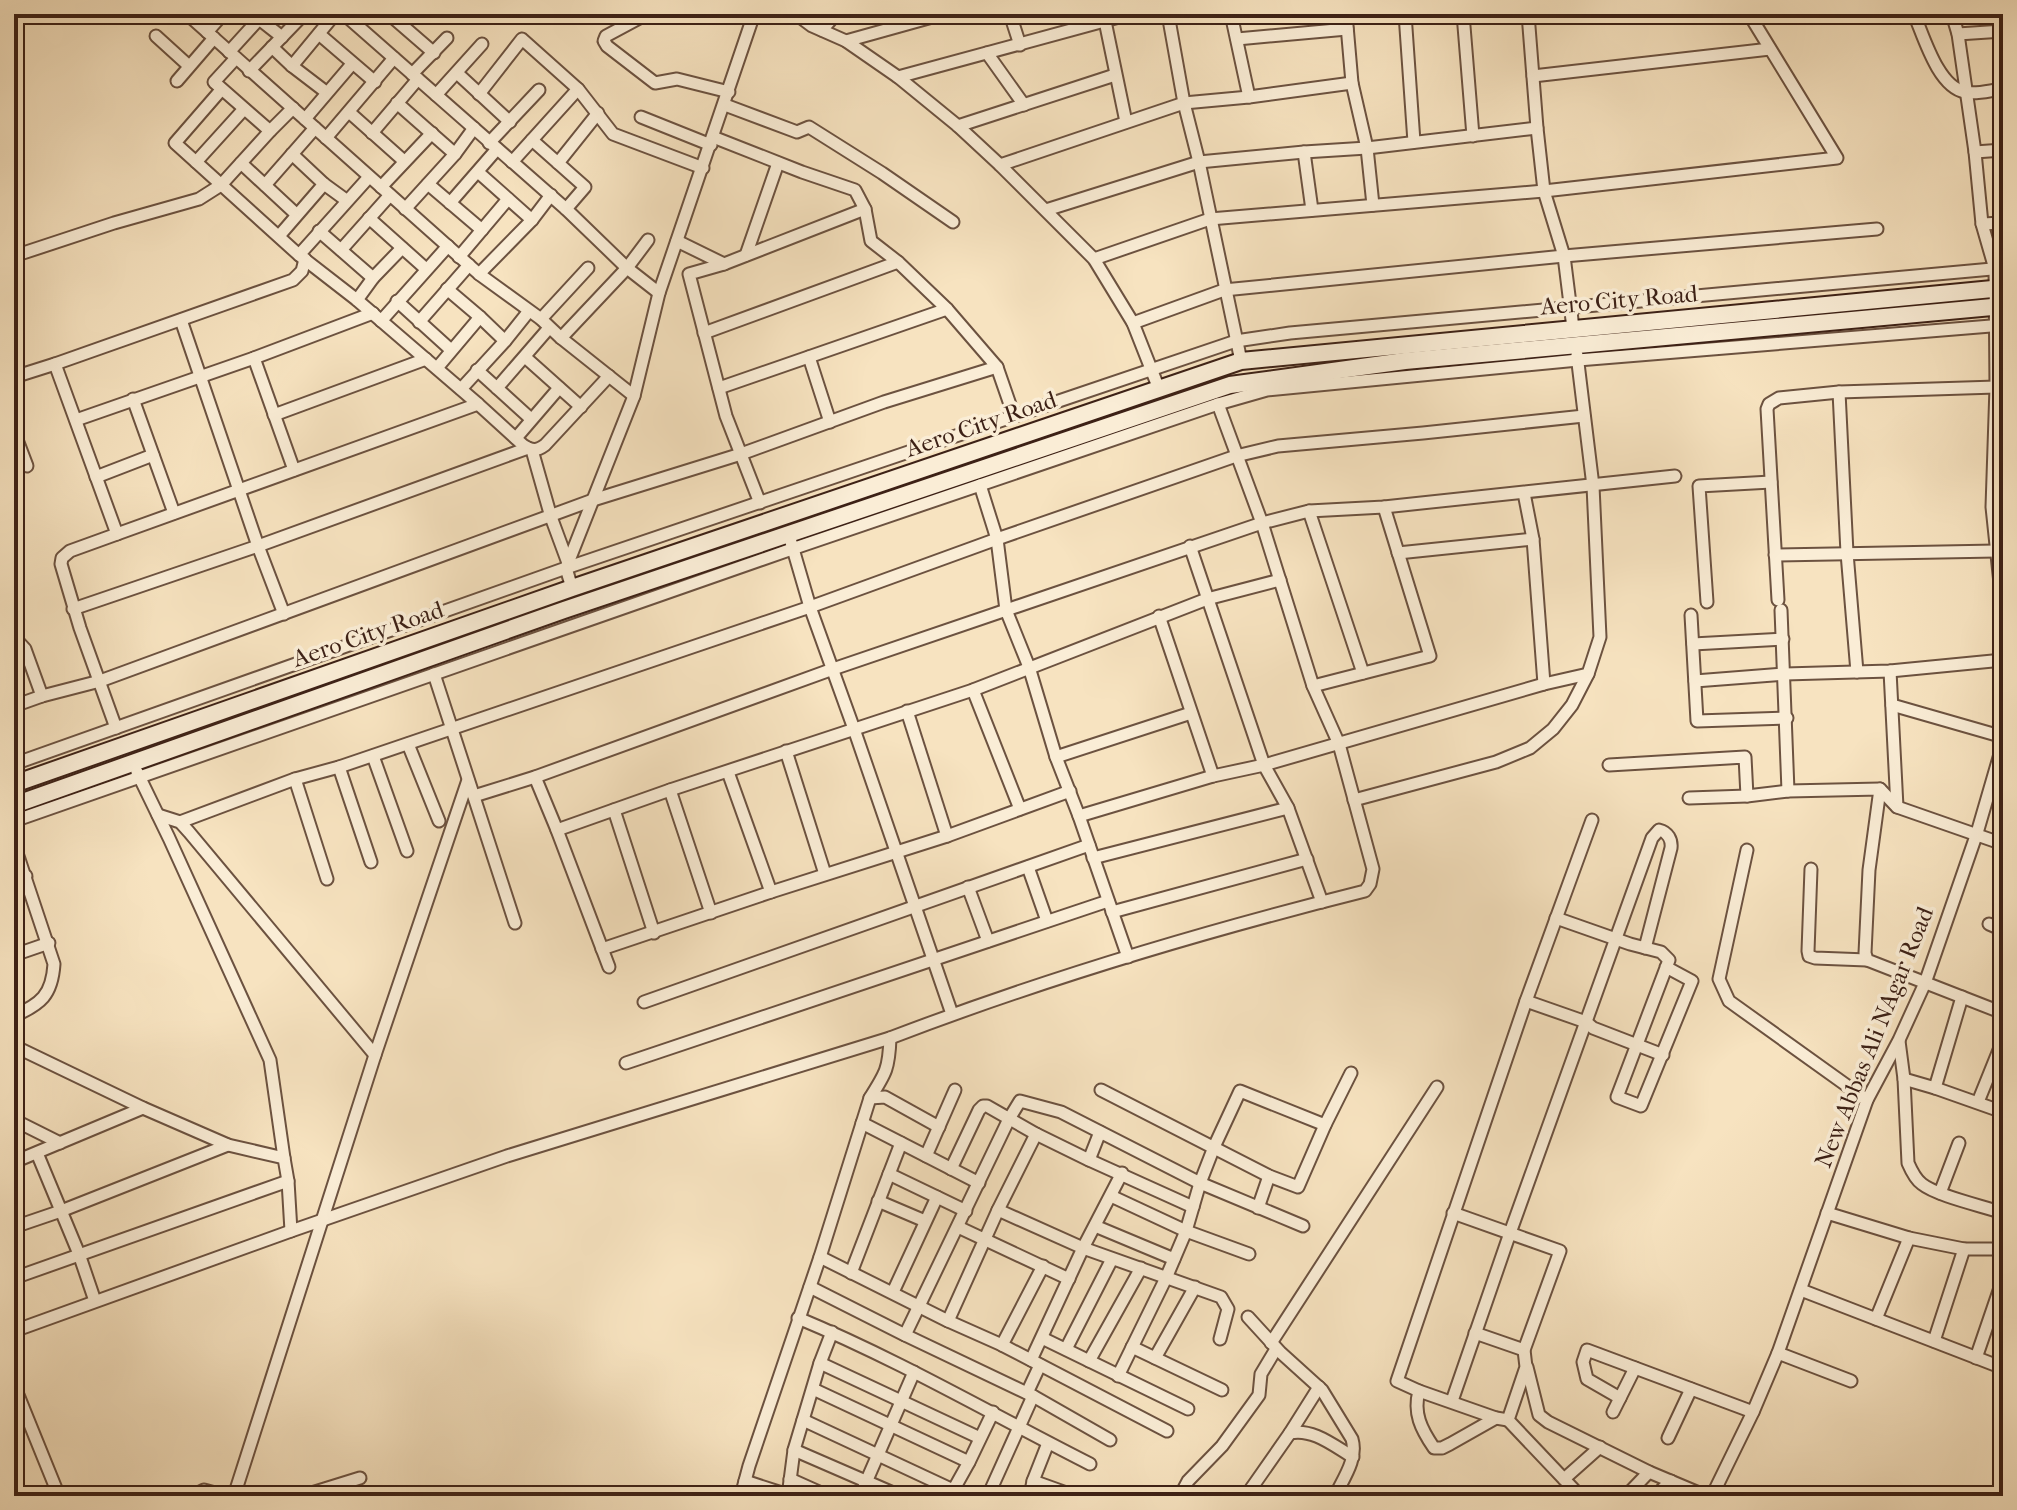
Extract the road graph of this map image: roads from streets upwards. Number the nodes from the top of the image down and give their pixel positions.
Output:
1 (187, 14) edge
2 (223, 14) edge
3 (304, 14) edge
4 (335, 14) edge
5 (344, 14) edge
6 (389, 14) edge
7 (647, 14) edge
8 (754, 14) edge
9 (796, 14) edge
10 (836, 14) edge
11 (943, 14) edge
12 (1010, 14) edge
13 (1130, 14) edge
14 (1168, 14) edge
15 (1231, 14) edge
16 (1346, 14) edge
17 (1405, 14) edge
18 (1463, 14) edge
19 (1528, 14) edge
20 (1749, 14) edge
21 (1914, 14) edge
22 (1952, 14) edge
23 (256, 16) edge
24 (1105, 21) junction
25 (1347, 29) junction
26 (822, 30) junction
27 (2003, 31) edge
28 (319, 34) junction
29 (1958, 34) junction
30 (211, 35) junction
31 (156, 36) dead end
32 (282, 37) junction
33 (447, 38) dead end
34 (1237, 39) junction
35 (846, 41) junction
36 (482, 44) dead end
37 (1020, 45) junction
38 (272, 47) junction
39 (1770, 49) junction
40 (434, 53) junction
41 (987, 53) junction
42 (233, 55) junction
43 (394, 58) junction
44 (352, 64) junction
45 (189, 66) junction
46 (292, 66) junction
47 (249, 71) junction
48 (457, 73) junction
49 (1115, 75) junction
50 (415, 76) junction
51 (1533, 76) junction
52 (898, 77) junction
53 (177, 81) dead end
54 (375, 82) junction
55 (1352, 83) junction
56 (578, 89) junction
57 (2003, 89) edge
58 (221, 90) junction
59 (539, 90) dead end
60 (326, 92) junction
61 (729, 92) junction
62 (1966, 93) junction
63 (479, 94) junction
64 (436, 95) junction
65 (1249, 97) junction
66 (397, 103) junction
67 (1184, 103) junction
68 (725, 105) junction
69 (1024, 105) junction
70 (293, 108) junction
71 (244, 109) junction
72 (349, 112) junction
73 (598, 113) junction
74 (641, 117) dead end
75 (305, 119) junction
76 (510, 122) junction
77 (1126, 122) junction
78 (958, 126) junction
79 (315, 128) junction
80 (474, 128) junction
81 (1537, 128) junction
82 (270, 131) junction
83 (372, 133) junction
84 (432, 133) junction
85 (1473, 136) junction
86 (326, 138) junction
87 (532, 140) junction
88 (712, 141) junction
89 (1414, 142) junction
90 (493, 146) junction
91 (1367, 148) junction
92 (2003, 150) edge
93 (1304, 152) junction
94 (1975, 152) junction
95 (292, 154) junction
96 (455, 154) junction
97 (404, 161) junction
98 (196, 162) junction
99 (512, 162) junction
100 (1199, 162) junction
101 (241, 163) junction
102 (558, 163) junction
103 (778, 163) junction
104 (1000, 165) junction
105 (703, 168) junction
106 (478, 172) junction
107 (369, 177) junction
108 (324, 184) junction
109 (428, 184) junction
110 (221, 185) junction
111 (265, 185) junction
112 (385, 191) junction
113 (1544, 191) junction
114 (551, 195) junction
115 (508, 199) junction
116 (346, 200) junction
117 (450, 203) junction
118 (1373, 205) junction
119 (405, 209) junction
120 (566, 209) junction
121 (865, 209) junction
122 (1046, 210) junction
123 (1312, 210) junction
124 (296, 214) junction
125 (369, 218) junction
126 (1210, 219) junction
127 (532, 220) junction
128 (953, 222) dead end
129 (2003, 223) edge
130 (1982, 224) junction
131 (1877, 229) dead end
132 (482, 230) junction
133 (319, 231) junction
134 (279, 236) junction
135 (648, 240) dead end
136 (677, 241) junction
137 (448, 246) junction
138 (402, 248) junction
139 (341, 250) junction
140 (746, 255) junction
141 (14, 256) edge
142 (1564, 256) junction
143 (302, 257) junction
144 (1094, 259) junction
145 (464, 261) junction
146 (898, 262) junction
147 (724, 264) junction
148 (588, 268) dead end
149 (627, 268) junction
150 (426, 269) junction
151 (1999, 269) edge
152 (479, 274) junction
153 (373, 278) junction
154 (1999, 288) edge
155 (447, 289) junction
156 (1224, 290) junction
157 (659, 293) junction
158 (357, 300) junction
159 (397, 301) junction
160 (1999, 306) edge
161 (1570, 307) junction
162 (947, 309) junction
163 (529, 311) junction
164 (377, 317) junction
165 (480, 317) junction
166 (181, 320) junction
167 (419, 322) junction
168 (1133, 323) junction
169 (545, 324) junction
170 (2000, 325) edge
171 (1573, 328) junction
172 (704, 333) junction
173 (561, 338) junction
174 (505, 341) junction
175 (1236, 341) junction
176 (451, 350) junction
177 (1577, 353) junction
178 (525, 357) junction
179 (809, 357) junction
180 (254, 358) junction
181 (426, 359) junction
182 (1241, 361) junction
183 (55, 364) junction
184 (997, 367) junction
185 (437, 368) junction
186 (1152, 369) junction
187 (477, 370) junction
188 (609, 376) junction
189 (14, 377) edge
190 (200, 377) junction
191 (1996, 387) junction
192 (497, 388) junction
193 (559, 388) junction
194 (719, 388) junction
195 (461, 389) junction
196 (1159, 389) junction
197 (1839, 392) junction
198 (634, 396) junction
199 (133, 399) junction
200 (478, 404) junction
201 (1218, 404) junction
202 (581, 407) junction
203 (274, 415) junction
204 (1014, 416) junction
205 (1584, 416) junction
206 (531, 419) junction
207 (76, 420) junction
208 (830, 422) junction
209 (14, 432) edge
210 (516, 438) junction
211 (530, 449) junction
212 (972, 452) junction
213 (741, 454) junction
214 (153, 455) junction
215 (1236, 456) junction
216 (27, 466) dead end
217 (294, 470) junction
218 (1675, 476) dead end
219 (96, 477) junction
220 (978, 478) junction
221 (1771, 482) junction
222 (1593, 486) junction
223 (238, 489) junction
224 (1524, 493) junction
225 (593, 500) junction
226 (760, 503) junction
227 (1384, 507) junction
228 (1309, 511) junction
229 (174, 513) junction
230 (551, 517) junction
231 (1262, 523) junction
232 (117, 534) junction
233 (997, 539) junction
234 (1533, 539) junction
235 (790, 541) junction
236 (258, 546) junction
237 (1190, 546) junction
238 (1996, 551) junction
239 (1398, 553) junction
240 (1847, 553) junction
241 (1775, 555) junction
242 (567, 566) junction
243 (1280, 580) junction
244 (572, 588) junction
245 (1207, 599) junction
246 (1707, 602) dead end
247 (810, 607) junction
248 (73, 609) junction
249 (1006, 610) junction
250 (2003, 612) edge
251 (284, 614) junction
252 (1691, 615) dead end
253 (1159, 616) junction
254 (14, 637) edge
255 (1783, 639) junction
256 (1693, 644) junction
257 (2003, 660) edge
258 (1029, 667) junction
259 (833, 669) junction
260 (1890, 671) junction
261 (1857, 672) junction
262 (1363, 673) junction
263 (434, 674) junction
264 (1588, 674) junction
265 (1785, 674) junction
266 (100, 681) junction
267 (1695, 681) junction
268 (1544, 684) junction
269 (1313, 686) junction
270 (973, 690) junction
271 (42, 696) junction
272 (1892, 705) junction
273 (14, 706) edge
274 (907, 711) junction
275 (1191, 713) junction
276 (1787, 718) junction
277 (2003, 721) edge
278 (116, 728) junction
279 (453, 728) junction
280 (854, 729) junction
281 (2000, 736) junction
282 (408, 744) junction
283 (1339, 744) junction
284 (786, 751) junction
285 (2002, 754) edge
286 (373, 756) junction
287 (1056, 757) junction
288 (14, 764) edge
289 (1264, 765) junction
290 (1609, 765) dead end
291 (339, 767) junction
292 (136, 770) junction
293 (728, 772) junction
294 (1213, 776) junction
295 (535, 777) junction
296 (295, 779) junction
297 (468, 780) junction
298 (14, 784) edge
299 (1880, 789) junction
300 (670, 790) junction
301 (1070, 791) junction
302 (1788, 791) junction
303 (474, 796) junction
304 (1747, 796) junction
305 (1689, 798) dead end
306 (1354, 800) junction
307 (14, 805) edge
308 (1897, 807) junction
309 (1288, 808) junction
310 (1020, 809) junction
311 (614, 810) junction
312 (158, 815) junction
313 (1079, 816) junction
314 (1592, 820) dead end
315 (14, 821) edge
316 (439, 821) dead end
317 (180, 822) junction
318 (557, 830) junction
319 (1977, 833) junction
320 (947, 836) junction
321 (14, 844) edge
322 (2003, 844) edge
323 (1089, 845) junction
324 (1747, 850) dead end
325 (407, 851) dead end
326 (895, 851) junction
327 (1093, 858) junction
328 (1307, 859) junction
329 (371, 862) dead end
330 (1028, 867) junction
331 (1811, 869) dead end
332 (825, 874) junction
333 (20, 878) edge
334 (327, 879) dead end
335 (968, 887) junction
336 (771, 892) junction
337 (1322, 902) junction
338 (1110, 906) junction
339 (916, 907) junction
340 (711, 913) junction
341 (1556, 918) junction
342 (1047, 921) junction
343 (515, 923) dead end
344 (1989, 924) dead end
345 (2003, 930) edge
346 (654, 933) junction
347 (1616, 939) junction
348 (988, 941) junction
349 (49, 943) junction
350 (1645, 948) junction
351 (602, 949) junction
352 (14, 955) edge
353 (1128, 957) junction
354 (1867, 960) junction
355 (933, 961) junction
356 (609, 967) dead end
357 (1666, 967) junction
358 (1925, 983) junction
359 (1962, 997) junction
360 (1526, 1001) junction
361 (644, 1002) dead end
362 (2003, 1013) edge
363 (952, 1014) junction
364 (14, 1016) edge
365 (1586, 1022) junction
366 (890, 1038) junction
367 (1899, 1040) junction
368 (2003, 1040) edge
369 (1637, 1045) junction
370 (14, 1046) edge
371 (375, 1055) junction
372 (1663, 1055) junction
373 (626, 1063) dead end
374 (1351, 1073) dead end
375 (1904, 1079) junction
376 (1437, 1087) dead end
377 (1935, 1088) junction
378 (955, 1090) dead end
379 (1101, 1090) dead end
380 (870, 1098) junction
381 (1867, 1100) junction
382 (1978, 1102) junction
383 (143, 1108) junction
384 (2003, 1112) edge
385 (1009, 1119) junction
386 (14, 1120) edge
387 (862, 1123) junction
388 (1325, 1125) junction
389 (939, 1127) junction
390 (1100, 1132) junction
391 (1036, 1134) junction
392 (60, 1143) junction
393 (901, 1143) junction
394 (1959, 1143) dead end
395 (228, 1145) junction
396 (1214, 1147) junction
397 (37, 1153) junction
398 (926, 1156) junction
399 (284, 1158) junction
400 (1089, 1160) junction
401 (14, 1162) edge
402 (951, 1169) junction
403 (1122, 1173) junction
404 (889, 1174) junction
405 (1269, 1176) junction
406 (288, 1181) junction
407 (979, 1183) junction
408 (1200, 1183) junction
409 (1940, 1193) junction
410 (1111, 1196) junction
411 (937, 1197) junction
412 (878, 1201) junction
413 (1193, 1207) junction
414 (1258, 1208) junction
415 (998, 1210) junction
416 (61, 1211) junction
417 (966, 1211) junction
418 (1453, 1213) junction
419 (1827, 1213) junction
420 (2003, 1213) edge
421 (323, 1220) junction
422 (925, 1221) junction
423 (1095, 1226) junction
424 (1303, 1226) dead end
425 (14, 1227) edge
426 (958, 1227) junction
427 (291, 1231) junction
428 (1186, 1231) junction
429 (1510, 1233) junction
430 (1909, 1238) junction
431 (986, 1239) junction
432 (1083, 1248) junction
433 (1964, 1249) junction
434 (2003, 1249) edge
435 (79, 1254) junction
436 (1249, 1254) dead end
437 (820, 1257) junction
438 (1112, 1259) junction
439 (1174, 1259) junction
440 (1043, 1266) junction
441 (1141, 1268) junction
442 (851, 1273) junction
443 (14, 1278) edge
444 (1166, 1278) junction
445 (1069, 1279) junction
446 (2003, 1279) edge
447 (810, 1287) junction
448 (1195, 1287) junction
449 (1801, 1290) junction
450 (893, 1292) junction
451 (95, 1301) junction
452 (919, 1306) junction
453 (1248, 1317) dead end
454 (798, 1318) junction
455 (1876, 1319) junction
456 (948, 1321) junction
457 (14, 1331) edge
458 (832, 1332) junction
459 (1475, 1333) junction
460 (905, 1335) junction
461 (1042, 1338) junction
462 (1220, 1339) dead end
463 (1934, 1341) junction
464 (1002, 1345) junction
465 (1274, 1346) junction
466 (1132, 1347) junction
467 (1066, 1349) junction
468 (1524, 1350) junction
469 (1778, 1353) junction
470 (1155, 1358) junction
471 (1976, 1358) junction
472 (1089, 1361) junction
473 (820, 1363) junction
474 (1036, 1363) junction
475 (1526, 1367) junction
476 (1635, 1368) junction
477 (2003, 1368) edge
478 (914, 1372) junction
479 (1118, 1376) junction
480 (1851, 1381) dead end
481 (1319, 1387) junction
482 (813, 1389) junction
483 (1691, 1389) junction
484 (1222, 1390) dead end
485 (1419, 1391) junction
486 (16, 1393) edge
487 (1030, 1394) junction
488 (1620, 1398) junction
489 (901, 1401) junction
490 (1452, 1401) junction
491 (1188, 1409) dead end
492 (993, 1412) junction
493 (1613, 1412) dead end
494 (1753, 1412) junction
495 (1502, 1419) junction
496 (803, 1420) junction
497 (890, 1425) junction
498 (1018, 1426) junction
499 (1167, 1431) dead end
500 (1290, 1433) junction
501 (980, 1438) junction
502 (1668, 1438) dead end
503 (1110, 1440) dead end
504 (1048, 1443) junction
505 (1600, 1447) junction
506 (794, 1450) junction
507 (877, 1455) junction
508 (1353, 1457) junction
509 (969, 1462) junction
510 (1090, 1464) dead end
511 (1649, 1472) junction
512 (360, 1478) dead end
513 (790, 1479) junction
514 (1564, 1479) junction
515 (745, 1481) junction
516 (867, 1481) junction
517 (1033, 1481) junction
518 (1671, 1481) junction
519 (1249, 1492) edge
520 (951, 1493) edge
521 (788, 1495) edge
522 (1072, 1495) edge
523 (59, 1496) edge
524 (192, 1496) edge
525 (226, 1496) edge
526 (234, 1496) edge
527 (302, 1496) edge
528 (741, 1496) edge
529 (828, 1496) edge
530 (860, 1496) edge
531 (900, 1496) edge
532 (988, 1496) edge
533 (1030, 1496) edge
534 (1180, 1496) edge
535 (1266, 1496) edge
536 (1335, 1496) edge
537 (1580, 1496) edge
538 (1626, 1496) edge
539 (1655, 1496) edge
540 (1709, 1496) edge

1 - 30 street
2 - 30 street
3 - 32 street
4 - 28 street
5 - 43 street
6 - 40 street
7 - 61 street
8 - 61 street
9 - 26 street
10 - 26 street
11 - 35 street
12 - 37 street
13 - 24 street
14 - 67 street
15 - 34 street
16 - 25 street
17 - 89 street
18 - 85 street
19 - 51 street
20 - 39 street
21 - 62 street
22 - 29 street
23 - 32 street
23 - 42 street
24 - 37 street
24 - 49 street
25 - 34 street
25 - 55 street
26 - 35 street
27 - 29 street
28 - 44 street
28 - 46 street
29 - 62 street
30 - 42 street
30 - 45 street
31 - 45 street
32 - 38 street
33 - 40 street
34 - 65 street
35 - 52 street
36 - 48 street
37 - 41 street
38 - 46 street
38 - 47 street
39 - 51 street
39 - 113 street
40 - 50 street
41 - 52 street
41 - 69 street
42 - 47 street
42 - 58 street
43 - 50 street
43 - 54 street
44 - 54 street
44 - 60 street
45 - 53 street
46 - 60 street
47 - 70 street
48 - 63 street
48 - 64 street
49 - 69 street
49 - 77 street
50 - 64 street
50 - 66 street
51 - 81 street
52 - 78 street
54 - 72 street
55 - 65 street
55 - 91 street
56 - 63 street
56 - 73 street
56 - 87 street
57 - 62 street
58 - 71 street
58 - 98 street
59 - 76 street
60 - 75 street
61 - 68 street
62 - 94 street
63 - 76 street
64 - 80 street
65 - 67 street
66 - 83 street
66 - 84 street
67 - 77 street
67 - 100 street
68 - 88 street
68 - 128 street
69 - 78 street
70 - 75 street
70 - 82 street
71 - 82 street
71 - 98 street
72 - 83 street
72 - 86 street
73 - 102 street
73 - 105 street
74 - 88 street
75 - 79 street
76 - 90 street
77 - 104 street
78 - 104 street
79 - 86 street
79 - 95 street
80 - 90 street
80 - 96 street
81 - 85 street
81 - 113 street
82 - 101 street
83 - 97 street
84 - 96 street
84 - 97 street
85 - 89 street
86 - 107 street
87 - 99 street
87 - 102 street
88 - 103 street
88 - 105 street
89 - 91 street
90 - 99 street
90 - 106 street
91 - 93 street
91 - 118 street
92 - 94 street
93 - 100 street
93 - 123 street
94 - 130 street
95 - 108 street
95 - 111 street
96 - 109 street
97 - 112 street
98 - 110 street
99 - 114 street
100 - 122 street
100 - 126 street
101 - 110 street
101 - 111 street
102 - 120 street
103 - 121 street
103 - 140 street
104 - 122 street
105 - 136 street
106 - 115 street
106 - 117 street
107 - 112 street
107 - 116 street
108 - 116 street
108 - 124 street
109 - 117 street
109 - 119 street
110 - 134 street
110 - 141 street
111 - 124 street
112 - 119 street
112 - 125 street
113 - 118 street
113 - 142 street
114 - 120 street
114 - 127 street
115 - 127 street
115 - 132 street
116 - 133 street
117 - 132 street
118 - 123 street
119 - 137 street
120 - 149 street
121 - 140 street
121 - 146 street
122 - 144 street
123 - 126 street
124 - 134 street
125 - 138 street
125 - 139 street
126 - 144 street
126 - 156 street
127 - 152 street
129 - 130 street
130 - 151 street
131 - 142 street
132 - 145 street
133 - 139 street
133 - 143 street
134 - 143 street
135 - 149 street
136 - 147 street
136 - 157 street
137 - 145 street
137 - 150 street
138 - 150 street
138 - 153 street
139 - 153 street
140 - 147 street
142 - 156 street
142 - 161 street
143 - 158 street
143 - 166 street
144 - 168 street
145 - 152 street
145 - 155 street
146 - 162 street
146 - 172 street
147 - 172 street
148 - 169 street
149 - 157 street
149 - 173 street
150 - 159 street
151 - 154 street
151 - 161 street
152 - 163 street
153 - 158 street
154 - 160 street
154 - 171 street, Aero City Road
155 - 165 street
155 - 167 street
156 - 168 street
156 - 175 street
157 - 198 street
158 - 164 street
159 - 164 street
159 - 167 street
160 - 170 street
160 - 177 street, Aero City Road
161 - 171 street
161 - 175 street
162 - 179 street
162 - 184 street
163 - 169 street
163 - 174 street
164 - 180 street
164 - 181 street
165 - 174 street
165 - 176 street
166 - 183 street
166 - 190 street
167 - 176 street
168 - 186 street
169 - 173 street
169 - 178 street
170 - 177 street
170 - 191 street
171 - 182 street, Aero City Road
172 - 194 street
173 - 188 street
174 - 187 street
175 - 182 street
175 - 186 street
176 - 185 street
177 - 201 street
177 - 205 street
177 - 220 street, Aero City Road
178 - 192 street
178 - 193 street
179 - 194 street
179 - 208 street
180 - 190 street
180 - 203 street
181 - 185 street
181 - 203 street
182 - 196 street, Aero City Road
183 - 189 street
183 - 207 street
184 - 204 street
184 - 208 street
185 - 195 street
186 - 196 street
186 - 204 street
187 - 192 street
187 - 195 street
188 - 198 street
188 - 202 street
190 - 199 street
190 - 223 street
191 - 197 street
191 - 238 street
192 - 206 street
193 - 202 street
193 - 206 street
194 - 213 street
195 - 200 street
196 - 212 street, Aero City Road
197 - 221 street
197 - 240 street
198 - 225 street
199 - 207 street
199 - 214 street
200 - 210 street
200 - 217 street
201 - 215 street
201 - 220 street
202 - 211 street
203 - 217 street
204 - 226 street
205 - 215 street
205 - 222 street
206 - 210 street
207 - 219 street
208 - 213 street
209 - 216 street
210 - 211 street
211 - 230 street
211 - 236 street
212 - 220 street
212 - 244 street, Aero City Road
213 - 225 street
213 - 226 street
214 - 219 street
214 - 229 street
215 - 231 street
215 - 233 street
217 - 223 street
218 - 222 street
219 - 232 street
220 - 233 street
220 - 235 street, Aero City Road
221 - 241 street
221 - 246 street
222 - 224 street
222 - 264 street
223 - 229 street
223 - 236 street
224 - 227 street
224 - 234 street
225 - 230 street
225 - 242 street
226 - 242 street
227 - 228 street
227 - 239 street
228 - 231 street
228 - 262 street
229 - 232 street
230 - 242 street
230 - 251 street
231 - 237 street
231 - 243 street
232 - 248 street
233 - 247 street
233 - 249 street
234 - 239 street
234 - 268 street
235 - 247 street
235 - 263 street
235 - 292 street, Aero City Road
236 - 248 street
236 - 251 street
237 - 245 street
237 - 249 street
238 - 240 street
238 - 250 street
239 - 262 street
240 - 241 street
240 - 261 street
241 - 255 street
242 - 244 street
242 - 278 street
243 - 245 street
243 - 269 street
244 - 298 street, Aero City Road
245 - 253 street
245 - 289 street
247 - 259 street
247 - 279 street
248 - 266 street
249 - 258 street
249 - 259 street
251 - 266 street
252 - 256 street
253 - 258 street
253 - 275 street
254 - 271 street
255 - 256 street
255 - 265 street
256 - 267 street
257 - 260 street
258 - 270 street
258 - 287 street
259 - 280 street
259 - 295 street
260 - 261 street
260 - 272 street
261 - 265 street
262 - 269 street
263 - 279 street
263 - 292 street
264 - 268 street
264 - 306 street
265 - 267 street
265 - 276 street
266 - 271 street
266 - 278 street
267 - 276 street
268 - 283 street
269 - 283 street
270 - 274 street
270 - 310 street
271 - 273 street
272 - 281 street
272 - 308 street
274 - 280 street
274 - 320 street
275 - 287 street
275 - 294 street
276 - 302 street
277 - 281 street, New Abbas Ali NAgar Road
278 - 288 street
279 - 282 street
279 - 297 street
280 - 284 street
280 - 326 street
281 - 285 street, New Abbas Ali NAgar Road
282 - 286 street
282 - 316 street
283 - 289 street
283 - 306 street
284 - 293 street
284 - 332 street
285 - 319 street, New Abbas Ali NAgar Road
286 - 291 street
286 - 325 street
287 - 301 street
289 - 294 street
289 - 309 street
290 - 304 street
291 - 296 street
291 - 329 street
292 - 307 street, Aero City Road
292 - 312 street
292 - 315 street
293 - 300 street
293 - 336 street
294 - 313 street
295 - 303 street
295 - 318 street
296 - 317 street
296 - 334 street
297 - 303 street
297 - 371 street
299 - 302 street
299 - 308 street
299 - 354 street
300 - 311 street
300 - 340 street
301 - 310 street
301 - 313 street
302 - 304 street
303 - 343 street
304 - 305 street
306 - 337 street
308 - 319 street
309 - 327 street
309 - 328 street
310 - 320 street
311 - 318 street
311 - 346 street
312 - 317 street
312 - 399 street
313 - 323 street
314 - 341 street
317 - 371 street
318 - 351 street
319 - 322 street
319 - 358 street, New Abbas Ali NAgar Road
320 - 326 street
321 - 333 street
323 - 327 street
323 - 330 street
324 - 381 street
326 - 332 street
326 - 339 street
327 - 338 street
328 - 337 street
328 - 338 street
330 - 335 street
330 - 342 street
331 - 354 street
332 - 336 street
333 - 349 street
335 - 339 street
335 - 348 street
336 - 340 street
337 - 353 street
338 - 342 street
338 - 353 street
339 - 355 street
339 - 361 street
340 - 346 street
341 - 347 street
341 - 360 street
342 - 348 street
344 - 345 street
346 - 351 street
347 - 350 street
347 - 350 street
347 - 365 street
348 - 355 street
349 - 352 street
349 - 364 street
350 - 357 street
351 - 356 street
353 - 363 street
354 - 358 street
355 - 363 street
355 - 373 street
357 - 369 street
357 - 372 street
358 - 359 street
358 - 367 street, New Abbas Ali NAgar Road
359 - 362 street
359 - 377 street
360 - 365 street
360 - 418 street
363 - 366 street
365 - 369 street
365 - 429 street
366 - 380 street
366 - 421 street
367 - 375 street
367 - 381 street, New Abbas Ali NAgar Road
368 - 382 street
369 - 372 street
369 - 372 street
370 - 383 street
371 - 421 street
374 - 388 street
375 - 377 street
375 - 409 street
376 - 465 street
377 - 382 street
378 - 389 street
379 - 396 street
380 - 387 street
380 - 389 street
381 - 419 street, New Abbas Ali NAgar Road
382 - 384 street
383 - 392 street
383 - 395 street
385 - 390 street
385 - 391 street
385 - 402 street
385 - 407 street
386 - 392 street
387 - 393 street
387 - 437 street
388 - 396 street
388 - 405 street
389 - 398 street
390 - 400 street
390 - 408 street
391 - 400 street
391 - 415 street
392 - 397 street
393 - 398 street
393 - 404 street
394 - 409 street
395 - 399 street
395 - 416 street
396 - 405 street
396 - 408 street
397 - 401 street
397 - 416 street
398 - 402 street
399 - 406 street
400 - 403 street
402 - 407 street
403 - 410 street
403 - 413 street
404 - 411 street
404 - 412 street
405 - 414 street
406 - 427 street
406 - 435 street
407 - 417 street
408 - 413 street
408 - 414 street
409 - 420 street
410 - 423 street
410 - 428 street
411 - 417 street
411 - 422 street
412 - 422 street
412 - 442 street
413 - 428 street
414 - 424 street
415 - 431 street
415 - 432 street
416 - 425 street
416 - 435 street
417 - 426 street
418 - 429 street
418 - 485 street
419 - 430 street
419 - 449 street, New Abbas Ali NAgar Road
421 - 427 street
421 - 526 street
422 - 450 street
423 - 432 street
423 - 439 street
426 - 431 street
426 - 452 street
427 - 451 street
428 - 436 street
428 - 439 street
429 - 459 street
429 - 468 street
430 - 433 street
430 - 455 street
431 - 440 street
431 - 456 street
432 - 438 street
432 - 445 street
433 - 434 street
433 - 463 street
435 - 443 street
435 - 451 street
437 - 442 street
437 - 447 street
438 - 441 street
438 - 467 street
439 - 444 street
440 - 445 street
440 - 464 street
441 - 444 street
441 - 472 street
442 - 450 street
444 - 448 street
444 - 466 street
445 - 461 street
446 - 471 street
447 - 454 street
447 - 460 street
448 - 462 street
448 - 470 street
449 - 455 street
449 - 469 street, New Abbas Ali NAgar Road
450 - 452 street
451 - 457 street
452 - 456 street
452 - 460 street
453 - 465 street
454 - 458 street
454 - 515 street
455 - 463 street
456 - 464 street
458 - 473 street
458 - 478 street
459 - 468 street
459 - 490 street
460 - 487 street
461 - 467 street
461 - 474 street
463 - 471 street
464 - 474 street
465 - 481 street
465 - 534 street
466 - 470 street
466 - 479 street
467 - 472 street
468 - 475 street
469 - 480 street
469 - 494 street, New Abbas Ali NAgar Road
470 - 484 street
471 - 477 street
472 - 479 street
473 - 482 street
473 - 489 street
474 - 487 street
474 - 499 street
475 - 495 street
475 - 505 street
476 - 483 street
476 - 488 street
476 - 488 street
478 - 489 street
478 - 492 street
479 - 491 street
481 - 500 street
481 - 508 street
482 - 496 street
482 - 497 street
483 - 494 street
483 - 502 street
485 - 490 street
485 - 495 street
486 - 523 street
487 - 498 street
487 - 503 street
488 - 493 street
489 - 497 street
489 - 501 street
490 - 495 street
492 - 498 street
492 - 501 street
494 - 540 street, New Abbas Ali NAgar Road
495 - 514 street
496 - 506 street
496 - 507 street
497 - 507 street
497 - 509 street
498 - 504 street
498 - 532 street
500 - 508 street
500 - 519 street
501 - 509 street
504 - 510 street
504 - 517 street
505 - 511 street
505 - 514 street
506 - 513 street
506 - 516 street
507 - 516 street
507 - 520 street
508 - 536 street
509 - 520 street
511 - 518 street
511 - 538 street
512 - 527 street
513 - 521 street
513 - 529 street
514 - 537 street
515 - 521 street
515 - 528 street
516 - 530 street
516 - 531 street
517 - 522 street
517 - 533 street
518 - 539 street
518 - 540 street
519 - 535 street
524 - 525 street

